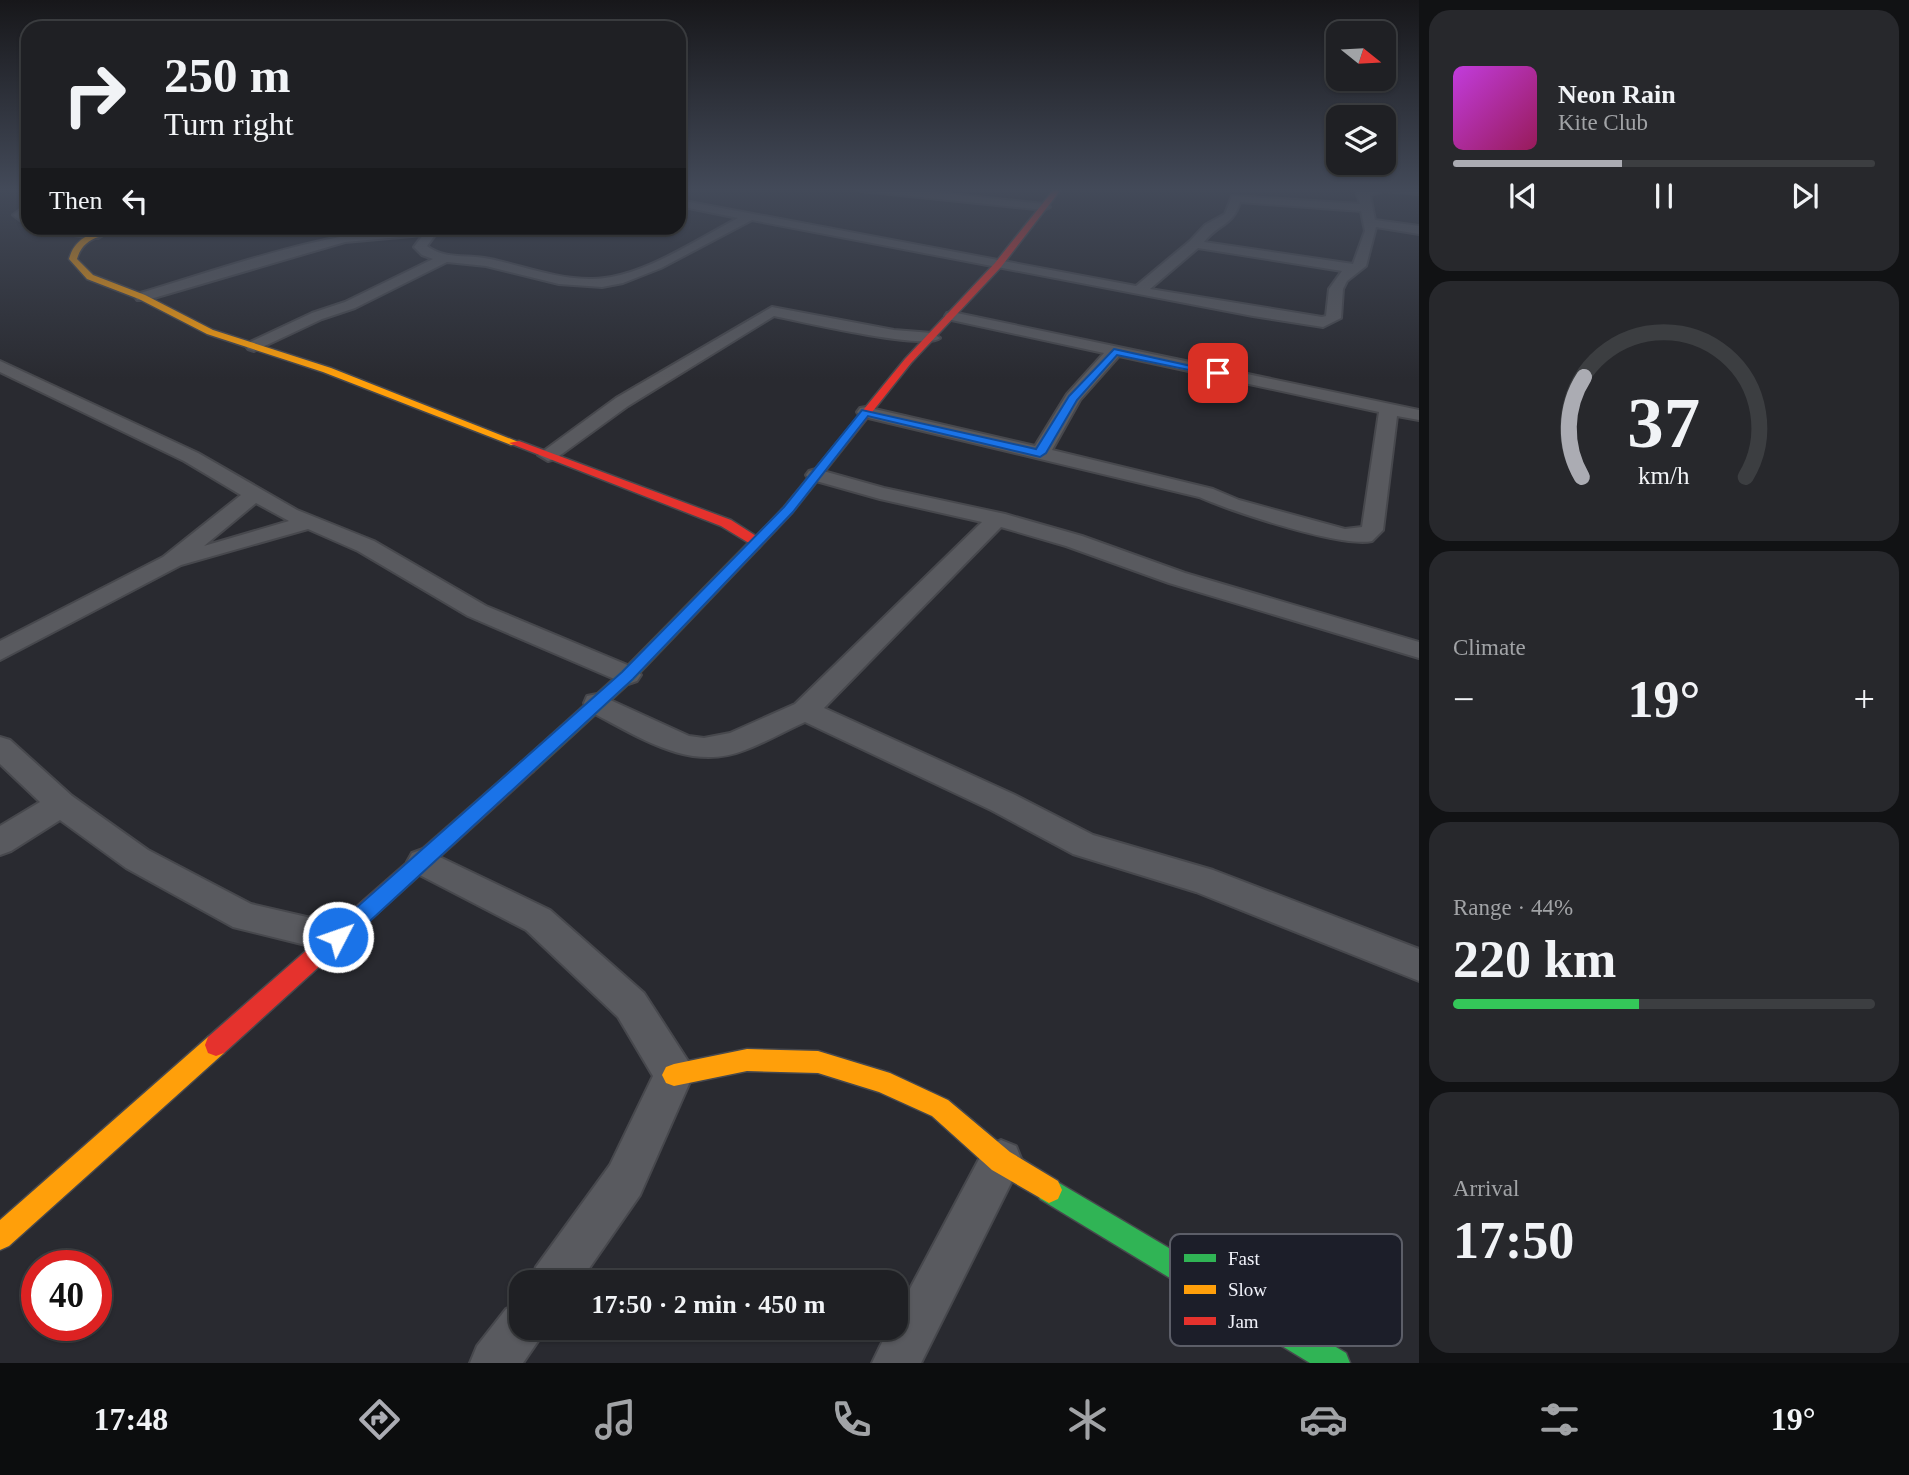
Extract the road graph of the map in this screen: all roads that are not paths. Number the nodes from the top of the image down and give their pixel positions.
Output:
1 (74, 252) edge
2 (294, 252) edge
3 (424, 252) edge
4 (680, 252) edge
5 (929, 252) edge
6 (1009, 252) edge
7 (1186, 252) edge
8 (1242, 252) edge
9 (1364, 252) edge
10 (446, 258) junction
11 (998, 265) junction
12 (1355, 270) junction
13 (1139, 291) junction
14 (142, 297) junction
15 (952, 316) junction
16 (932, 338) junction
17 (254, 346) junction
18 (1114, 352) junction
19 (0, 366) edge
20 (1389, 408) junction
21 (866, 412) junction
22 (1419, 415) edge
23 (1040, 453) junction
24 (548, 454) junction
25 (816, 475) junction
26 (256, 494) junction
27 (997, 519) junction
28 (310, 522) junction
29 (758, 543) junction
30 (171, 562) junction
31 (1419, 650) edge
32 (0, 652) edge
33 (628, 675) junction
34 (597, 703) junction
35 (805, 711) junction
36 (0, 747) edge
37 (61, 804) junction
38 (0, 842) edge
39 (423, 862) junction
40 (338, 937) junction
41 (1419, 965) edge
42 (674, 1075) junction
43 (1001, 1161) junction
44 (0, 1237) edge
45 (1170, 1263) edge
46 (561, 1270) edge
47 (511, 1340) edge
48 (1308, 1346) edge
49 (494, 1363) edge
50 (896, 1363) edge
51 (1336, 1363) edge

1 - 14 street
2 - 14 street
3 - 10 street
4 - 10 street
5 - 11 street
6 - 11 street
7 - 13 street
8 - 12 street
9 - 12 street
10 - 17 street
11 - 13 street
11 - 15 street
12 - 13 street
14 - 17 street
15 - 16 street
15 - 18 street
16 - 21 street
16 - 24 street
17 - 24 street
18 - 20 street
18 - 23 street
19 - 26 street
20 - 22 street
20 - 23 street
21 - 23 street
21 - 25 street
24 - 29 street
25 - 27 street
25 - 29 street
26 - 28 street
26 - 30 street
27 - 31 street
27 - 35 street
28 - 30 street
28 - 33 street
29 - 33 street
30 - 32 street
33 - 34 street
34 - 35 street
34 - 39 street
35 - 41 street
36 - 37 street
37 - 38 street
37 - 40 street
39 - 40 street
39 - 42 street
40 - 44 street
42 - 43 street
42 - 46 street
43 - 45 street
43 - 50 street
47 - 49 street
48 - 51 street

